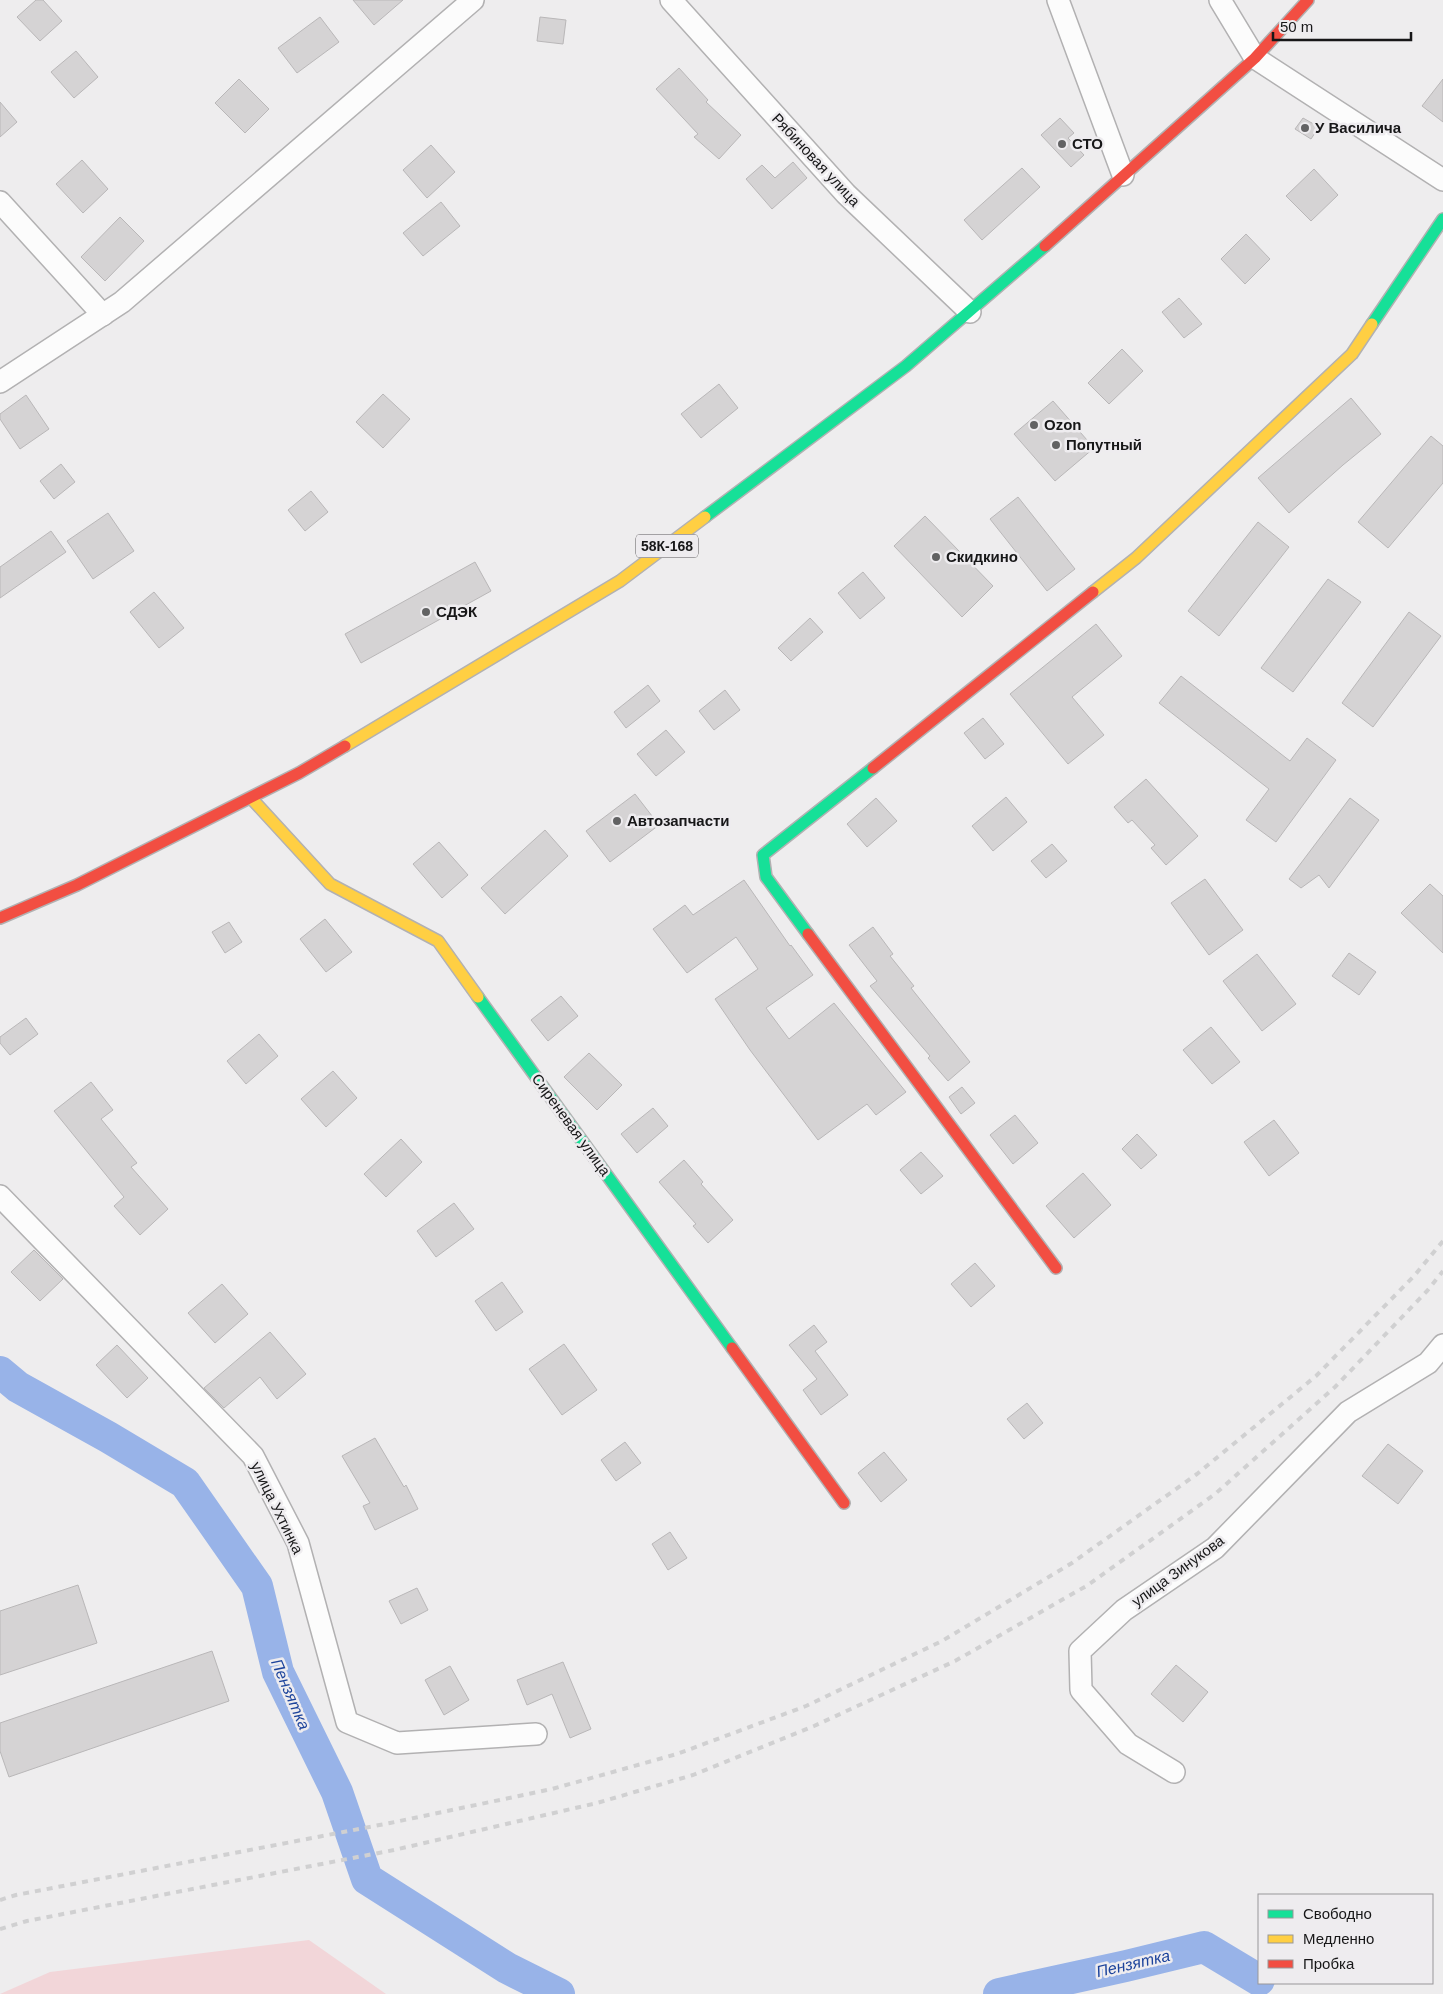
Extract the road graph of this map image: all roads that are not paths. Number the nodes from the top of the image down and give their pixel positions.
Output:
1 (474, 0) edge
2 (671, 0) edge
3 (1058, 0) edge
4 (1220, 0) edge
5 (1308, 0) edge
6 (1255, 58) junction
7 (1124, 175) junction
8 (1443, 180) edge
9 (0, 202) edge
10 (1443, 219) edge
11 (970, 312) junction
12 (103, 315) junction
13 (0, 382) edge
14 (251, 798) junction
15 (0, 918) edge
16 (0, 1196) edge
17 (1056, 1268) dead end
18 (1443, 1345) edge
19 (844, 1503) dead end
20 (536, 1734) dead end
21 (1174, 1772) dead end

1 - 12 street
2 - 11 street, Рябиновая улица
3 - 7 street
4 - 6 street
5 - 6 street, 58К-168
6 - 7 street, 58К-168
6 - 8 street
7 - 11 street, 58К-168
9 - 12 street
10 - 17 street
11 - 14 street, 58К-168
12 - 13 street
14 - 15 street, 58К-168
14 - 19 street, Сиреневая улица
16 - 20 street, улица Ухтинка
18 - 21 street, улица Зинукова

